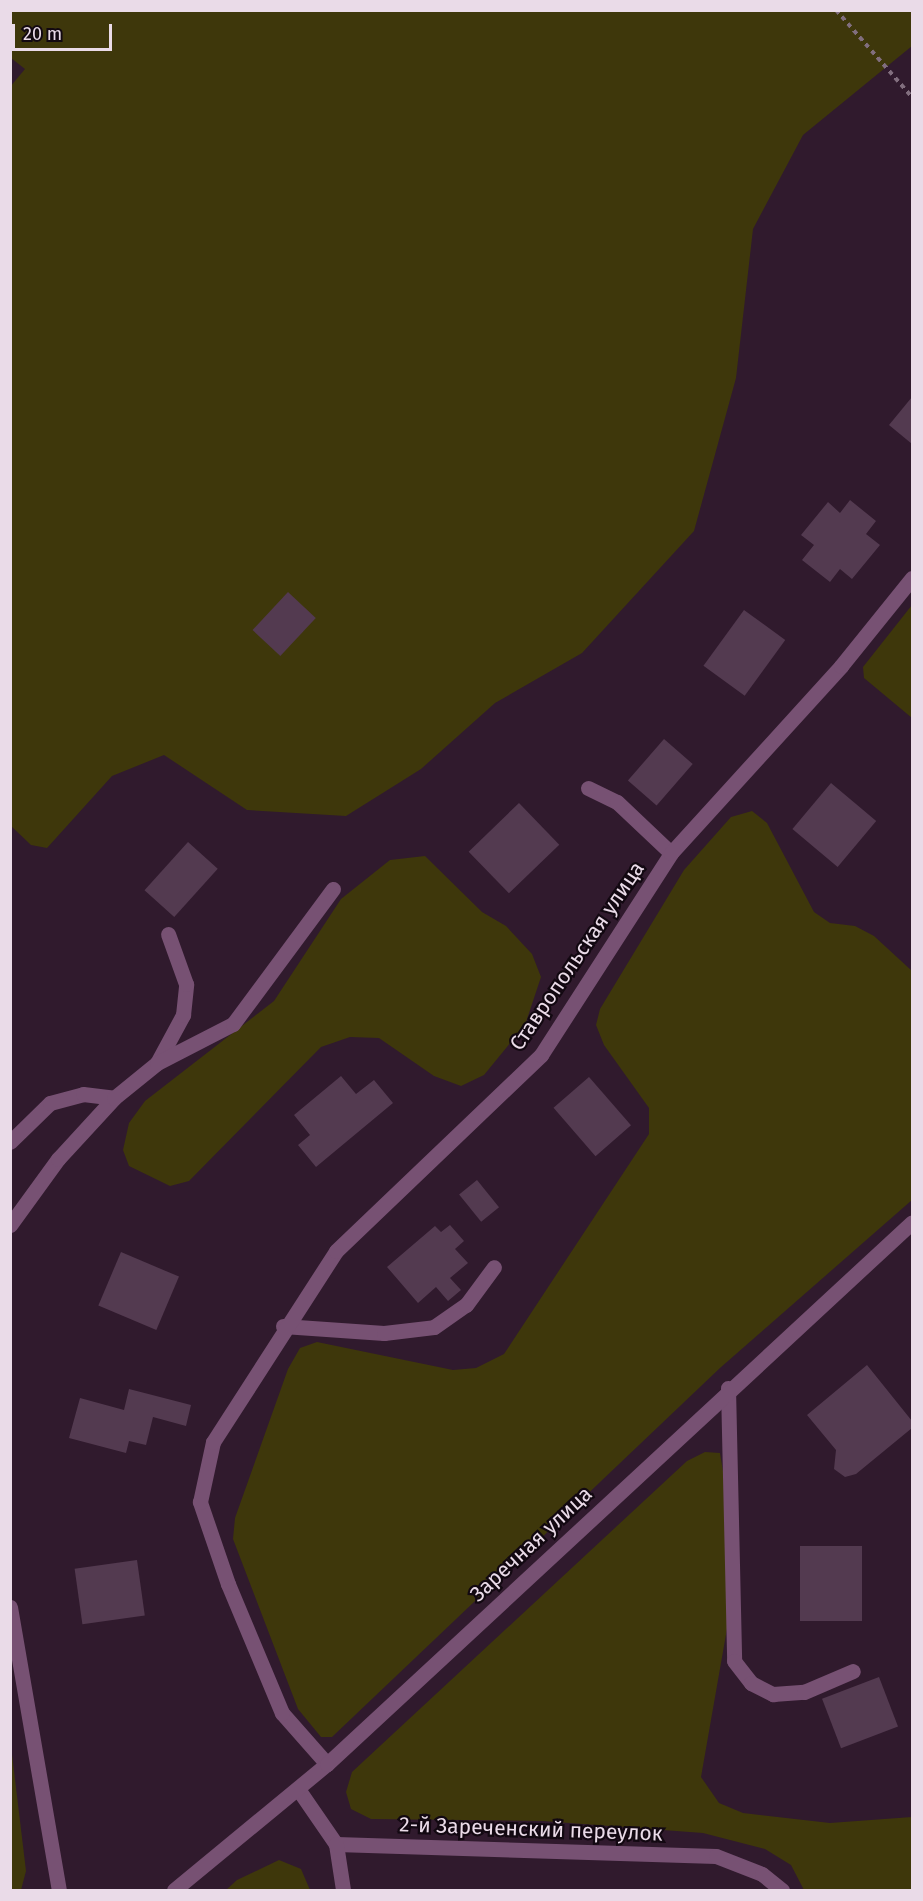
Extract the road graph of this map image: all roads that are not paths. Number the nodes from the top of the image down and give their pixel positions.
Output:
1 (912, 578) edge
2 (588, 788) dead end
3 (671, 853) junction
4 (333, 888) dead end
5 (168, 934) dead end
6 (157, 1063) junction
7 (114, 1098) junction
8 (10, 1142) edge
9 (912, 1222) edge
10 (10, 1225) edge
11 (494, 1268) dead end
12 (284, 1326) junction
13 (728, 1388) junction
14 (10, 1607) edge
15 (853, 1671) dead end
16 (327, 1764) junction
17 (298, 1789) junction
18 (336, 1844) junction
19 (59, 1890) edge
20 (174, 1890) edge
21 (343, 1890) edge
22 (782, 1890) edge

1 - 3 street, Ставропольская улица
2 - 3 street
3 - 12 street, Ставропольская улица
4 - 6 street
5 - 6 street
6 - 7 street
7 - 8 street
7 - 10 street
9 - 13 street, Заречная улица
11 - 12 street
12 - 16 street, Ставропольская улица
13 - 15 street
13 - 16 street, Заречная улица
14 - 19 street
16 - 17 street, Заречная улица
17 - 18 street
17 - 20 street, Заречная улица
18 - 21 street
18 - 22 street, 2-й Зареченский переулок

